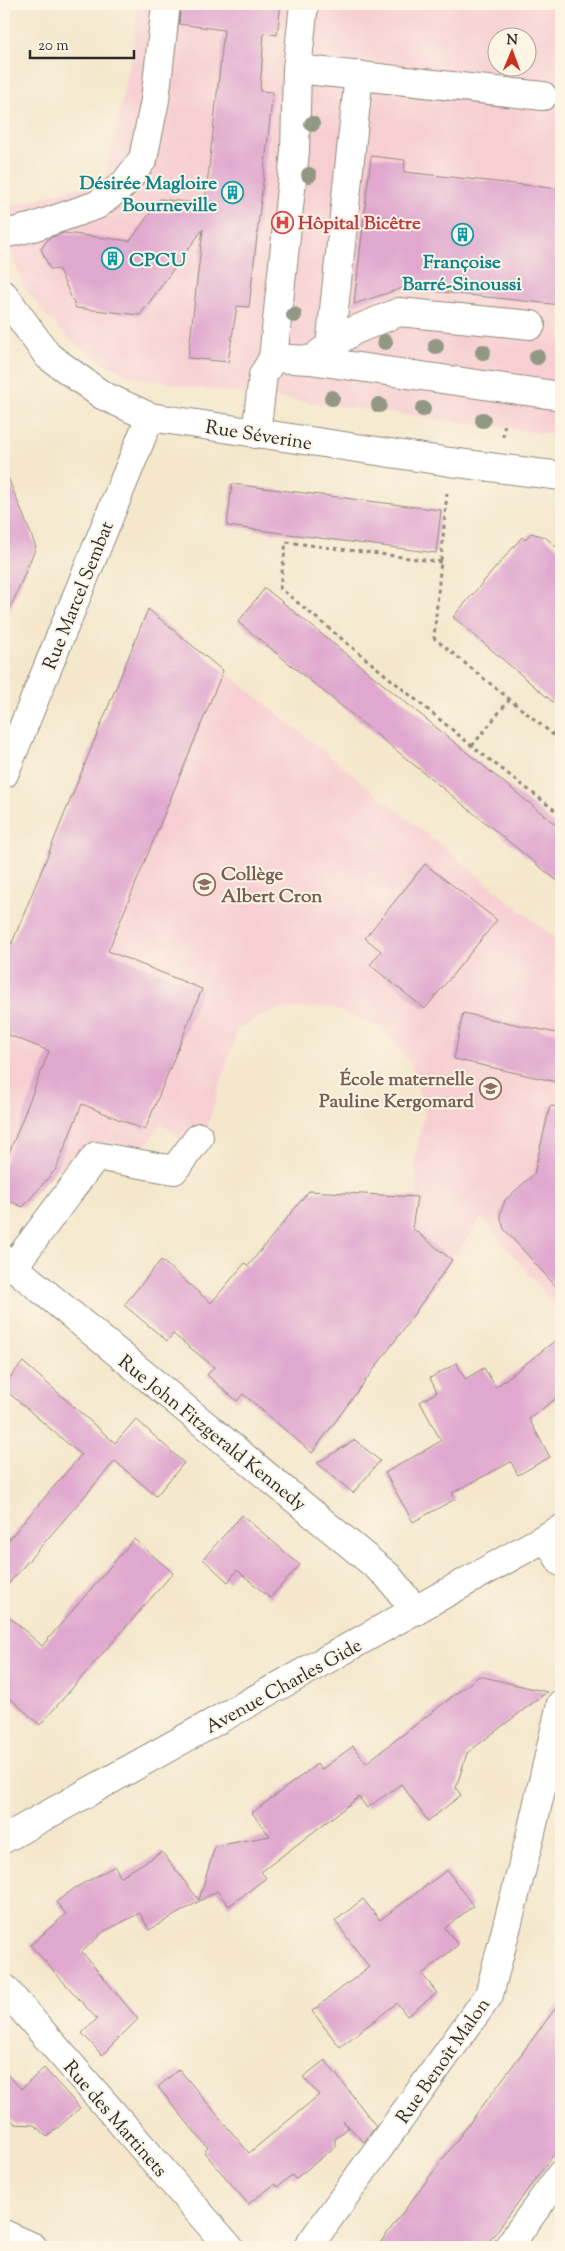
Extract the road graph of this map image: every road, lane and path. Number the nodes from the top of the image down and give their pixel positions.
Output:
1 (166, 4) edge
2 (304, 4) edge
3 (297, 69) junction
4 (359, 76) junction
5 (543, 96) dead end
6 (4, 234) edge
7 (4, 295) edge
8 (531, 325) dead end
9 (320, 353) junction
10 (273, 358) junction
11 (561, 396) edge
12 (506, 414) dead end
13 (150, 417) junction
14 (256, 434) junction
15 (500, 468) junction
16 (561, 476) edge
17 (446, 501) dead end
18 (441, 562) junction
19 (510, 699) junction
20 (561, 741) edge
21 (472, 746) junction
22 (4, 774) edge
23 (561, 815) edge
24 (199, 1137) dead end
25 (8, 1263) edge
26 (554, 1533) edge
27 (561, 1562) edge
28 (416, 1611) junction
29 (561, 1704) edge
30 (4, 1839) edge
31 (4, 1988) edge
32 (561, 2174) edge
33 (4, 2234) edge
34 (33, 2247) edge
35 (229, 2247) edge
36 (308, 2247) edge
37 (508, 2247) edge

1 - 6 street
2 - 3 street
3 - 4 street
3 - 10 street
4 - 5 street
4 - 9 street
7 - 13 street, Rue Séverine
8 - 9 street
9 - 10 street
9 - 11 street
10 - 14 street
12 - 15 path
13 - 14 street, Rue Séverine
13 - 22 street, Rue Marcel Sembat
14 - 15 street, Rue Séverine
15 - 16 street, Rue Séverine
17 - 18 path
18 - 19 path
18 - 21 path
19 - 20 path
19 - 21 path
21 - 23 path
24 - 25 street
25 - 28 street, Rue John Fitzgerald Kennedy
26 - 27 street
26 - 28 street, Avenue Charles Gide
28 - 30 street, Avenue Charles Gide
29 - 36 street, Rue Benoît Malon
31 - 35 street, Rue des Martinets
32 - 37 street
33 - 34 street

